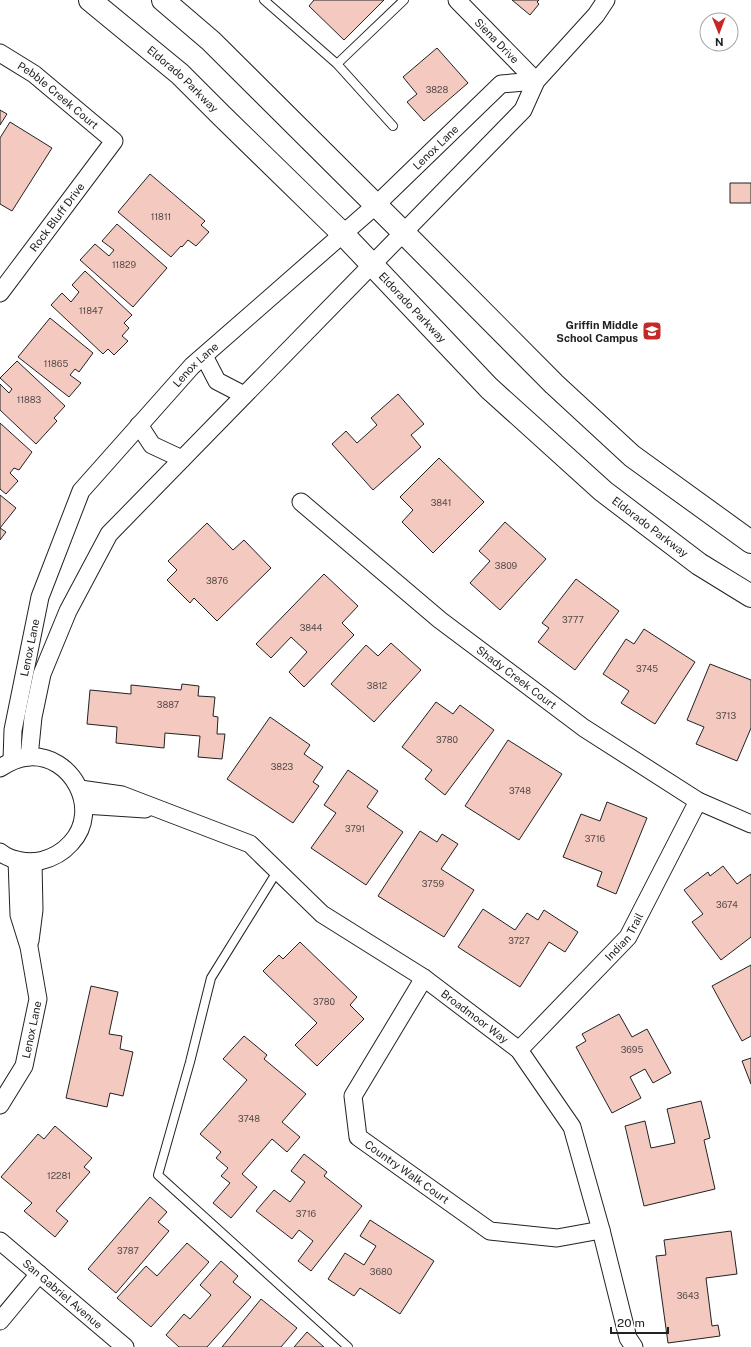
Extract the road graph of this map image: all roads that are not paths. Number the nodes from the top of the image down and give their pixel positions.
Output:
1 (90, 0) edge
2 (163, 0) edge
3 (264, 0) edge
4 (404, 0) edge
5 (457, 0) edge
6 (606, 0) edge
7 (0, 53) edge
8 (337, 64) junction
9 (536, 81) junction
10 (393, 126) dead end
11 (114, 141) joint
12 (376, 205) junction
13 (403, 232) junction
14 (343, 234) junction
15 (372, 264) junction
16 (0, 294) edge
17 (204, 356) junction
18 (244, 395) junction
19 (139, 424) junction
20 (182, 459) junction
21 (301, 502) dead end
22 (751, 542) edge
23 (751, 596) edge
24 (29, 757) junction
25 (6, 764) edge
26 (82, 797) junction
27 (698, 801) junction
28 (751, 824) edge
29 (0, 852) edge
30 (25, 861) junction
31 (278, 870) junction
32 (424, 978) junction
33 (519, 1050) junction
34 (0, 1105) edge
35 (602, 1230) junction
36 (0, 1241) edge
37 (39, 1274) junction
38 (0, 1321) edge
39 (125, 1347) edge
40 (348, 1347) edge
41 (634, 1347) edge

1 - 14 main road, Eldorado Parkway
2 - 12 main road
3 - 8 lane
4 - 8 lane
5 - 9 street, Siena Drive
6 - 9 street, Lenox Lane
7 - 11 street, Pebble Creek Court
8 - 10 lane
9 - 12 street, Lenox Lane
9 - 13 street, Lenox Lane
11 - 16 street, Rock Bluff Drive
12 - 13 main road
12 - 14 street, Lenox Lane
13 - 15 street, Lenox Lane
13 - 22 main road
14 - 15 main road, Eldorado Parkway
14 - 17 street, Lenox Lane
15 - 18 street, Lenox Lane
15 - 23 main road, Eldorado Parkway
17 - 18 street
17 - 19 street, Lenox Lane
18 - 20 street, Lenox Lane
19 - 20 street
19 - 25 street, Lenox Lane
20 - 24 street, Lenox Lane
21 - 27 street, Shady Creek Court
24 - 25 street
24 - 26 street
26 - 30 street
26 - 31 street, Broadmoor Way
27 - 28 street, Shady Creek Court
27 - 33 street, Indian Trail
29 - 30 street
30 - 34 street, Lenox Lane
31 - 32 street, Broadmoor Way
31 - 40 lane
32 - 33 street, Broadmoor Way
32 - 35 street, Country Walk Court
33 - 35 street, Broadmoor Way
35 - 41 street, Broadmoor Way
36 - 37 street, San Gabriel Avenue
37 - 38 street
37 - 39 street, San Gabriel Avenue

